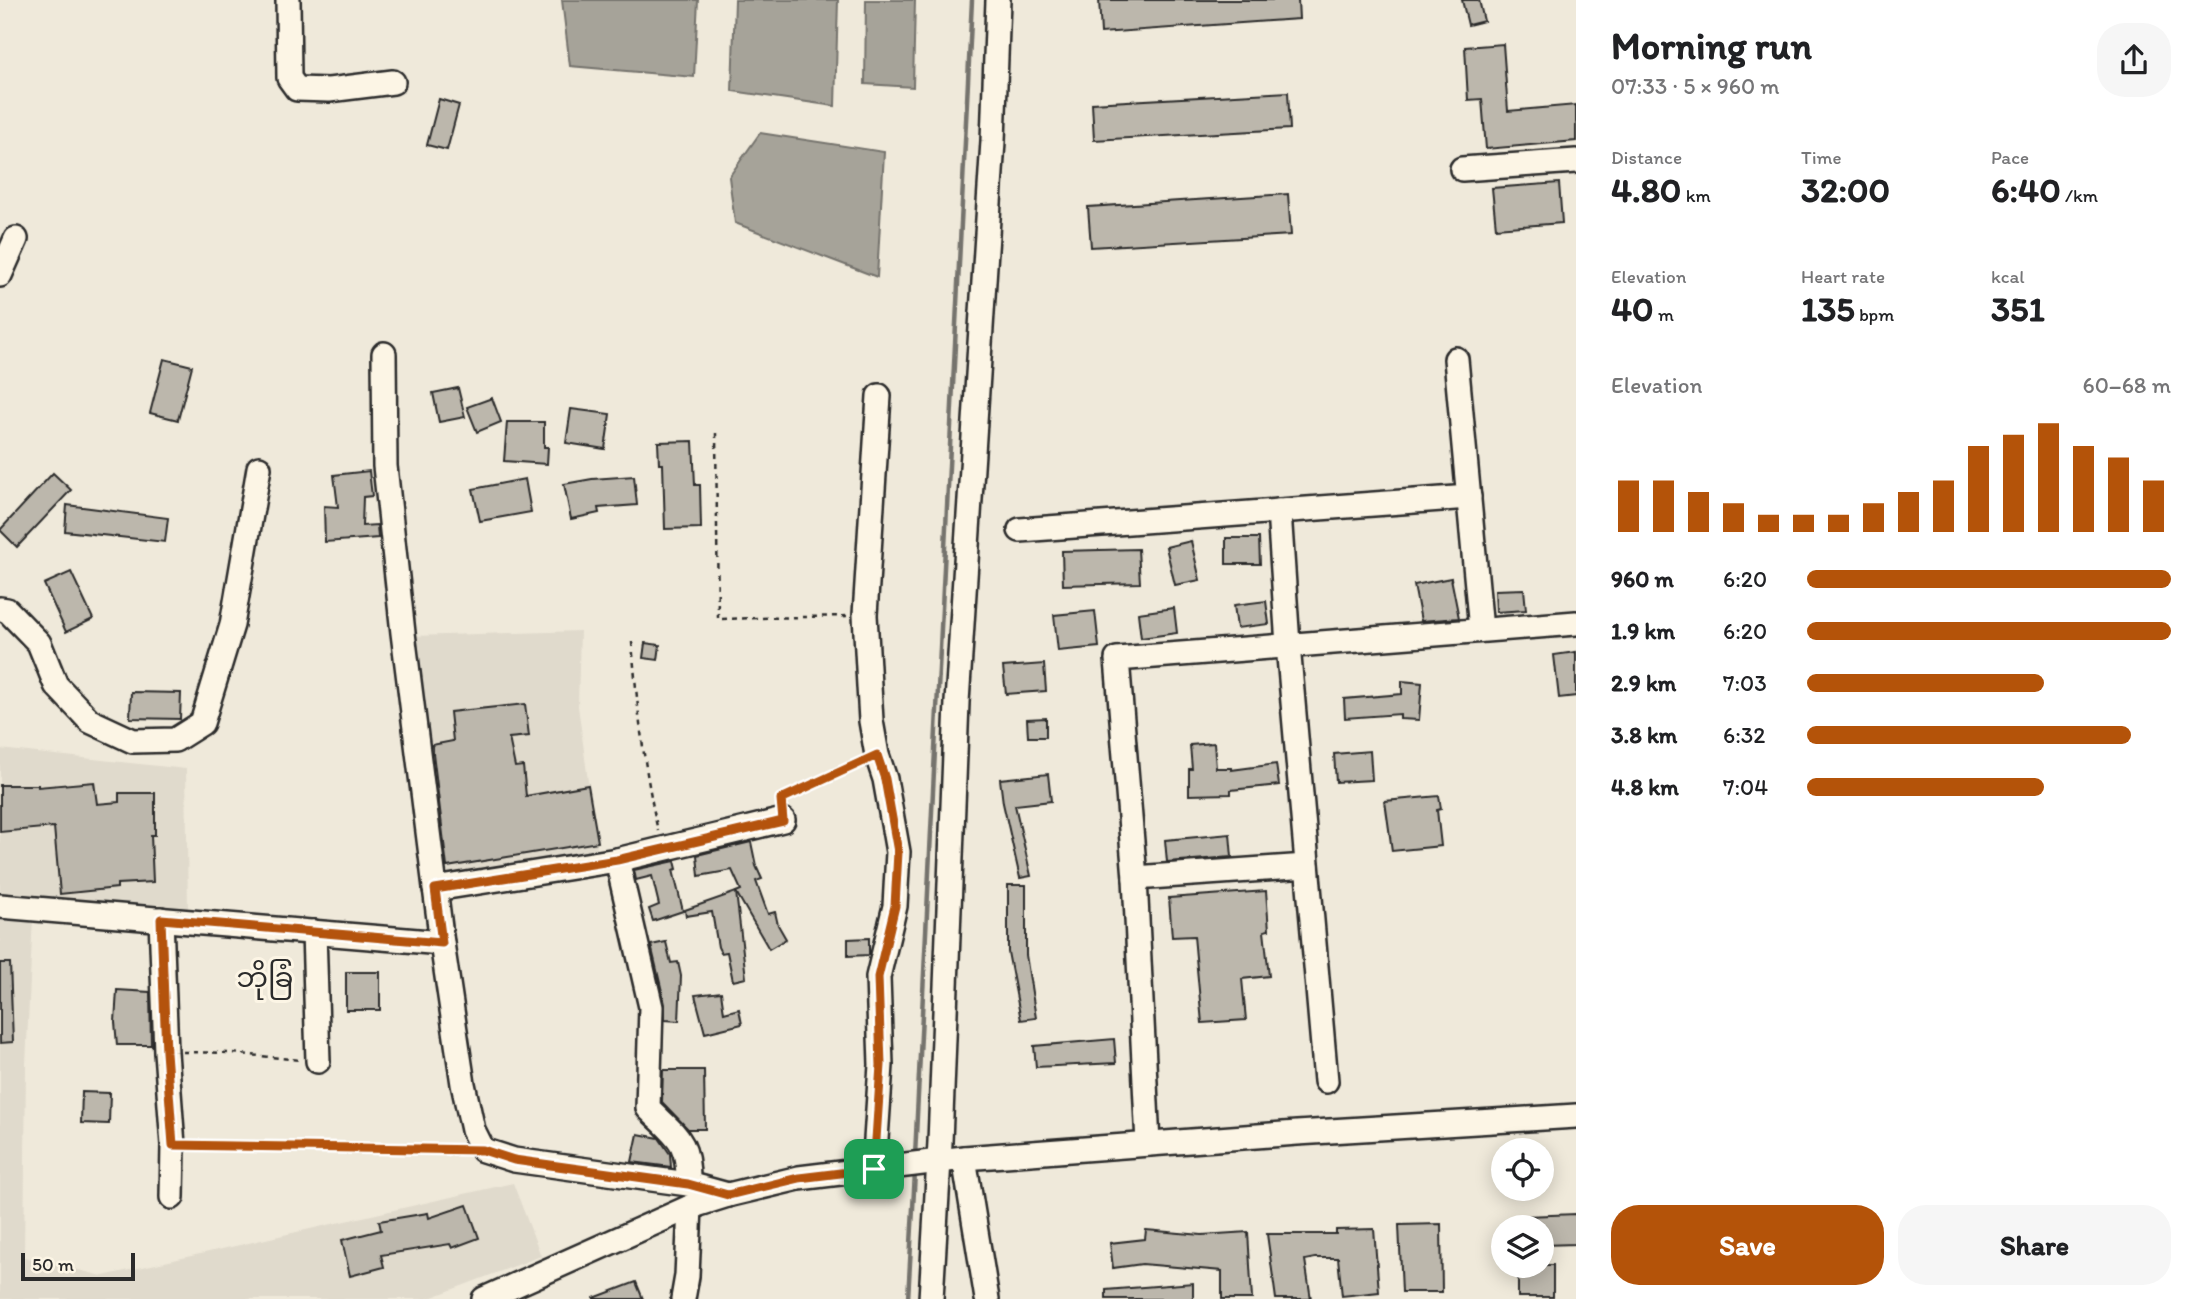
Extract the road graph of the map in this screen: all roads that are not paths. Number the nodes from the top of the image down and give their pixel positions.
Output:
1 (288, 0) edge
2 (998, 0) edge
3 (393, 82) dead end
4 (1576, 161) edge
5 (1462, 169) dead end
6 (16, 239) dead end
7 (0, 275) edge
8 (384, 354) dead end
9 (1456, 359) dead end
10 (879, 396) dead end
11 (259, 468) dead end
12 (1469, 497) junction
13 (1279, 511) junction
14 (1020, 530) dead end
15 (0, 609) edge
16 (1576, 623) edge
17 (1480, 630) junction
18 (1288, 645) junction
19 (783, 821) road end
20 (617, 860) junction
21 (1307, 866) junction
22 (1135, 878) junction
23 (435, 889) junction
24 (0, 906) edge
25 (161, 919) junction
26 (314, 932) junction
27 (442, 943) junction
28 (318, 1062) road end
29 (1326, 1080) dead end
30 (1576, 1116) edge
31 (1148, 1144) junction
32 (964, 1158) junction
33 (937, 1160) junction
34 (874, 1169) junction
35 (688, 1184) junction
36 (728, 1195) junction
37 (172, 1197) dead end
38 (690, 1207) junction
39 (484, 1299) edge
40 (683, 1299) edge
41 (931, 1299) edge
42 (987, 1299) edge

1 - 3 street
2 - 33 street
4 - 5 street
6 - 7 street
8 - 23 street
9 - 12 street
10 - 34 street
11 - 15 street
12 - 13 street
12 - 17 street
13 - 14 street
13 - 18 street
16 - 17 street
17 - 18 street
18 - 21 street
18 - 22 street
19 - 20 street
20 - 23 street
20 - 35 street
21 - 22 street
21 - 29 street
22 - 31 street
23 - 27 street
24 - 25 street
25 - 26 street
25 - 37 street
26 - 27 street
26 - 28 street
27 - 35 street
30 - 31 street
31 - 32 street
32 - 33 street
32 - 42 street
33 - 34 street
33 - 41 street
34 - 36 street
35 - 36 street
36 - 38 street
38 - 39 street
38 - 40 street

